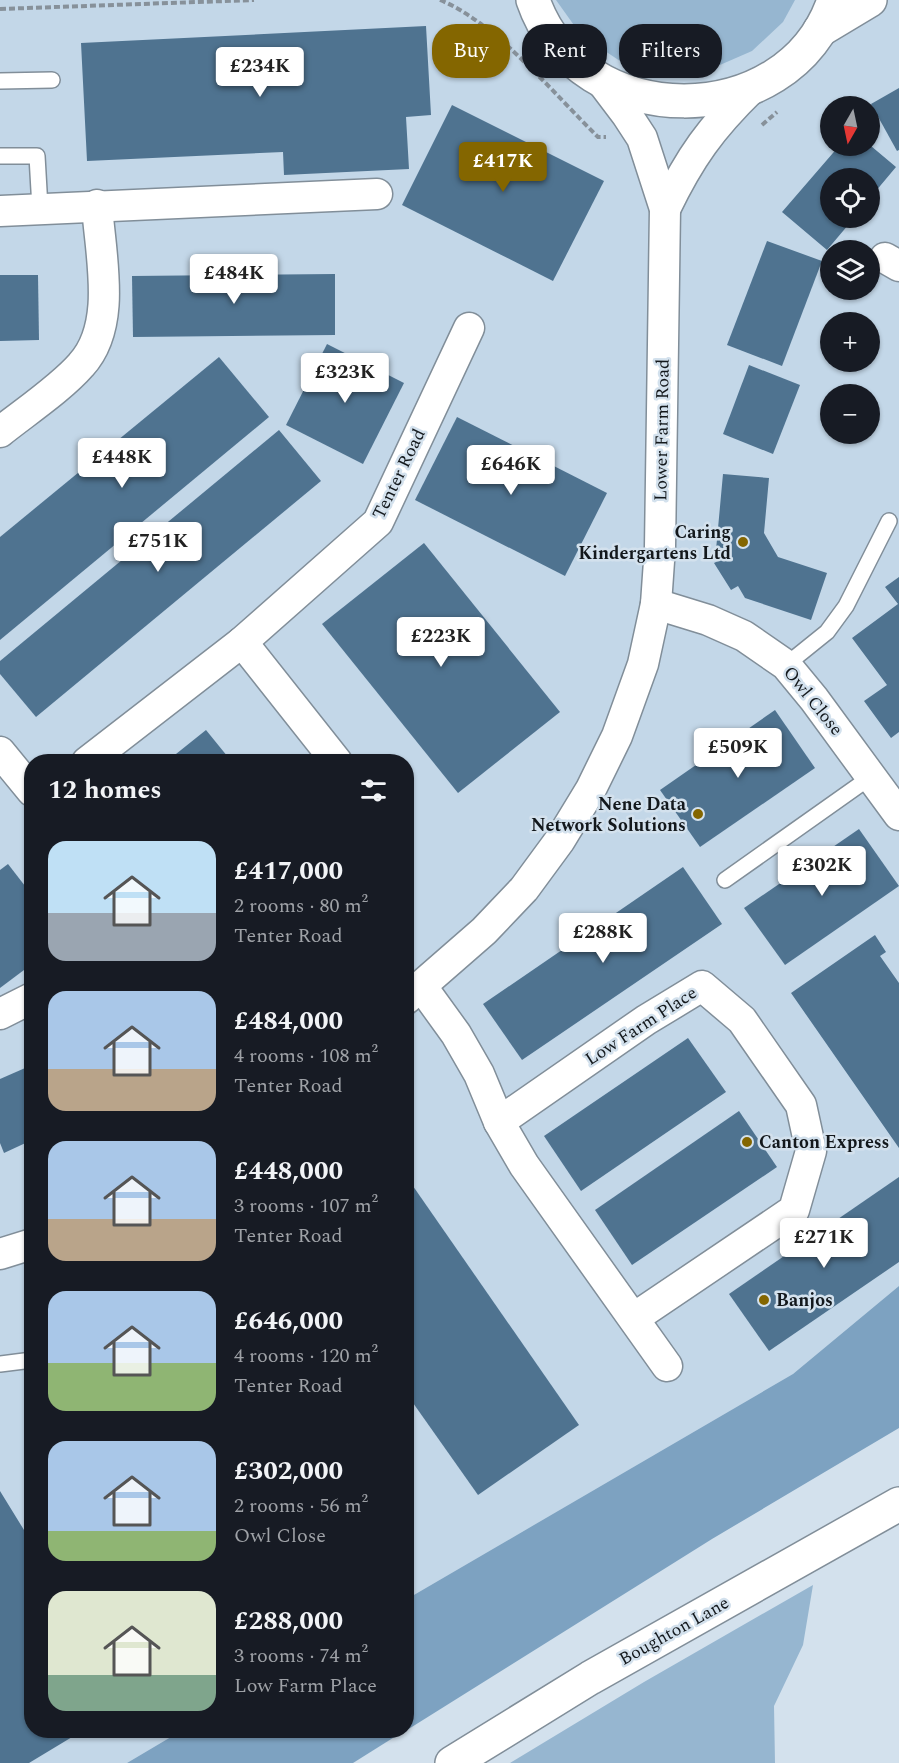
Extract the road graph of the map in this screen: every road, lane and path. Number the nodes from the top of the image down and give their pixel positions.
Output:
1 (254, 0) edge
2 (440, 0) edge
3 (834, 0) edge
4 (870, 0) edge
5 (532, 3) edge
6 (0, 9) edge
7 (545, 24) edge
8 (819, 31) junction
9 (599, 78) joint
10 (52, 80) dead end
11 (0, 81) edge
12 (752, 87) junction
13 (598, 137) dead end
14 (0, 156) edge
15 (377, 194) dead end
16 (97, 205) junction
17 (40, 208) junction
18 (665, 209) junction
19 (0, 210) edge
20 (469, 328) dead end
21 (0, 432) edge
22 (889, 521) dead end
23 (656, 604) junction
24 (242, 642) junction
25 (786, 665) junction
26 (0, 752) edge
27 (97, 754) edge
28 (331, 754) edge
29 (24, 781) edge
30 (889, 791) edge
31 (725, 879) dead end
32 (414, 993) edge
33 (24, 1002) edge
34 (0, 1014) edge
35 (499, 1122) junction
36 (24, 1246) edge
37 (0, 1254) edge
38 (634, 1318) junction
39 (24, 1361) edge
40 (0, 1364) edge
41 (667, 1366) dead end
42 (899, 1504) edge
43 (452, 1763) edge

1 - 6 path
2 - 13 path
3 - 8 street
4 - 8 street
5 - 7 street
8 - 12 street
9 - 12 street
9 - 18 street
10 - 11 lane
12 - 18 street
14 - 17 lane
15 - 16 street
16 - 17 street
16 - 21 street
17 - 19 street
18 - 23 street, Lower Farm Road
20 - 24 street, Tenter Road
22 - 25 lane
23 - 25 street, Owl Close
23 - 32 street, Lower Farm Road
24 - 27 street, Tenter Road
24 - 28 street
25 - 30 street, Owl Close
26 - 29 street
30 - 31 lane
32 - 35 street
33 - 34 street
35 - 38 street
35 - 38 street, Low Farm Place
36 - 37 street
38 - 41 street
39 - 40 lane
42 - 43 street, Boughton Lane

